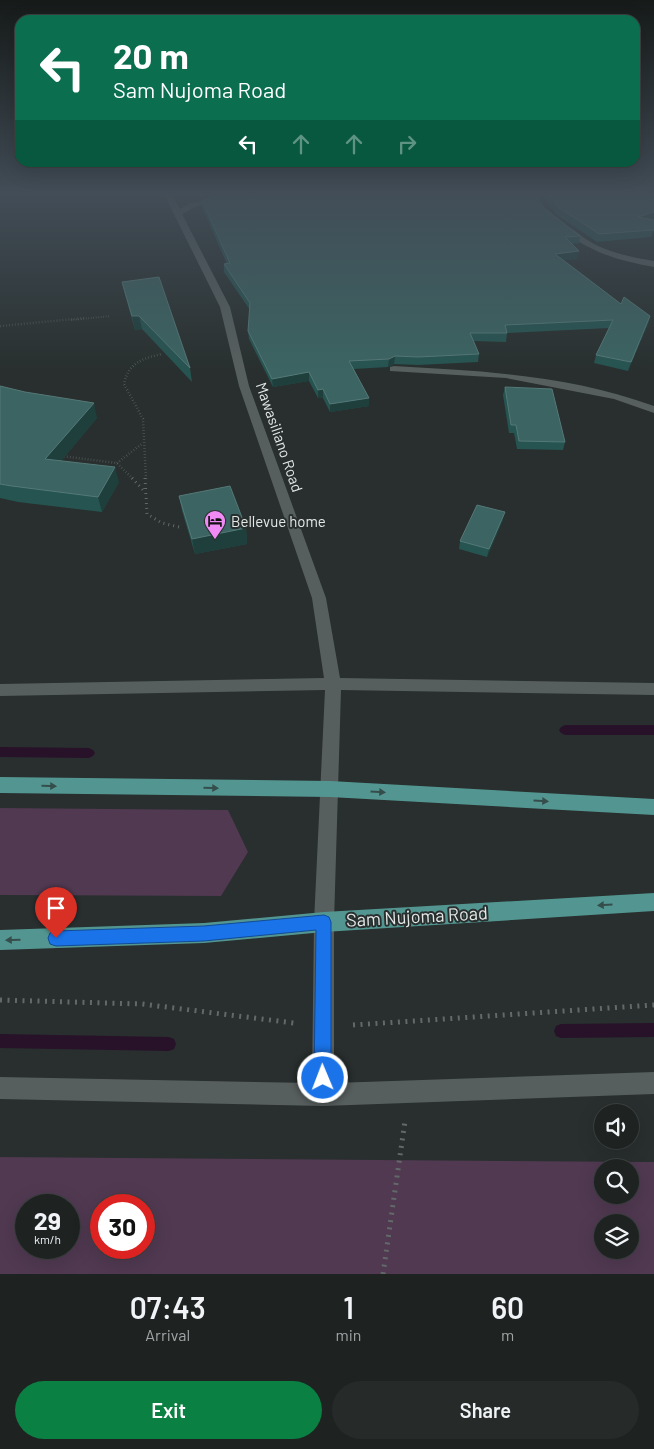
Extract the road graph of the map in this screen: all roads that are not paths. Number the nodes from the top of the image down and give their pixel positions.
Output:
1 (198, 253) edge
2 (607, 253) edge
3 (654, 264) edge
4 (394, 369) dead end
5 (654, 410) edge
6 (333, 684) junction
7 (654, 688) edge
8 (0, 690) edge
9 (0, 785) edge
10 (330, 789) junction
11 (654, 807) edge
12 (654, 902) edge
13 (324, 922) junction
14 (0, 940) edge
15 (654, 1083) edge
16 (0, 1088) edge
17 (323, 1095) junction

1 - 6 street, Mawasiliano Road
2 - 3 street
4 - 5 street
6 - 7 street
6 - 8 street
6 - 10 street, Mawasiliano Road
9 -> 10 main road
10 -> 11 main road
10 - 13 street, Mawasiliano Road
12 -> 13 main road, Sam Nujoma Road
13 -> 14 main road, Sam Nujoma Road
13 - 17 street, Mawasiliano Road
15 - 17 street
16 - 17 street

